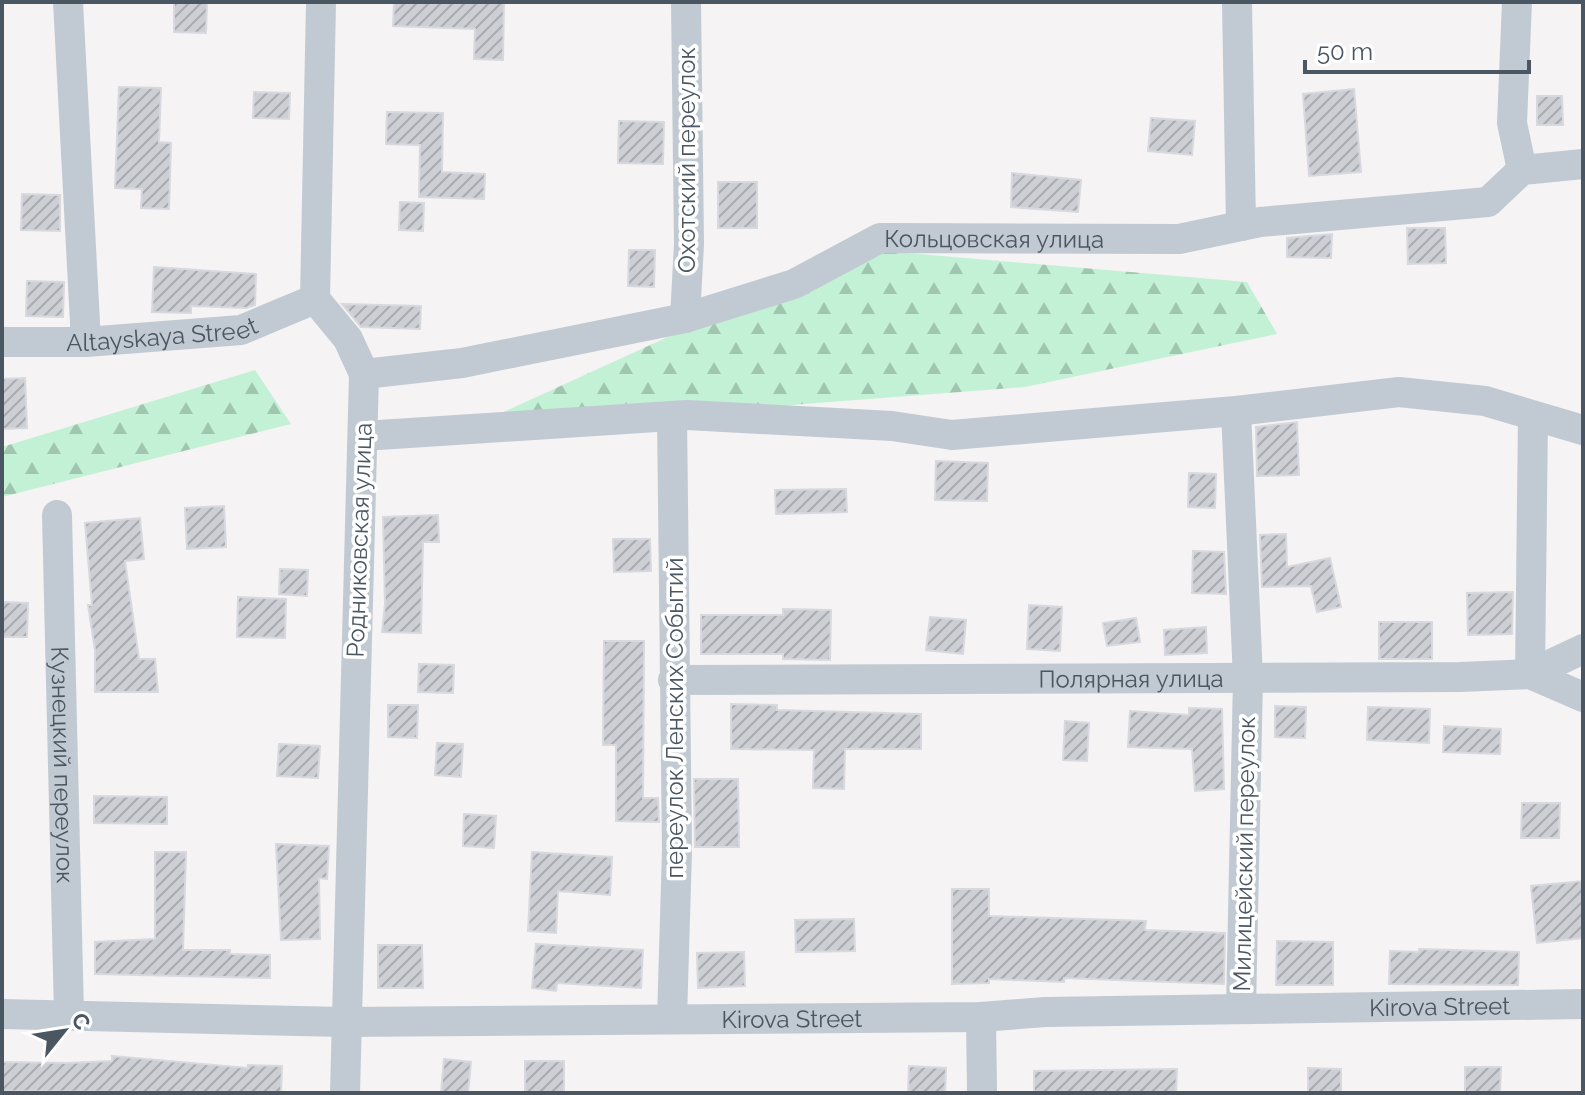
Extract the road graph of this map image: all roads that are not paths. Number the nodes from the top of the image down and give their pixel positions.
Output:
1 (68, 2) edge
2 (321, 2) edge
3 (686, 2) edge
4 (1237, 2) edge
5 (1517, 2) edge
6 (1583, 164) edge
7 (1522, 170) junction
8 (1241, 226) junction
9 (315, 299) junction
10 (685, 318) junction
11 (2, 342) edge
12 (86, 342) junction
13 (364, 374) junction
14 (1236, 411) junction
15 (672, 416) junction
16 (1533, 416) junction
17 (1583, 430) edge
18 (363, 436) junction
19 (57, 515) dead end
20 (1583, 649) edge
21 (1530, 674) junction
22 (1248, 678) junction
23 (673, 680) junction
24 (1583, 697) edge
25 (1583, 1004) edge
26 (1241, 1009) junction
27 (2, 1014) edge
28 (69, 1015) junction
29 (981, 1017) junction
30 (672, 1019) junction
31 (344, 1022) junction
32 (345, 1093) edge
33 (982, 1093) edge

1 - 12 street
2 - 9 street
3 - 10 street, Охотский переулок
4 - 8 street
5 - 7 street
6 - 7 street
7 - 8 street, Кольцовская улица
8 - 10 street, Кольцовская улица
9 - 12 street, Altayskaya Street
9 - 13 street, Родниковская улица
10 - 13 street, Кольцовская улица
11 - 12 street, Altayskaya Street
13 - 18 street, Родниковская улица
14 - 15 street
14 - 16 street
14 - 22 street, Милицейский переулок
15 - 18 street
15 - 23 street, переулок Ленских Событий
16 - 17 street
16 - 21 street
18 - 31 street, Родниковская улица
19 - 28 street, Кузнецкий переулок
20 - 21 street, Полярная улица
21 - 22 street, Полярная улица
21 - 24 street
22 - 23 street, Полярная улица
22 - 26 street, Милицейский переулок
23 - 30 street, переулок Ленских Событий
25 - 26 street, Kirova Street
26 - 29 street, Kirova Street
27 - 28 street, Kirova Street
28 - 31 street, Kirova Street
29 - 30 street, Kirova Street
29 - 33 street
30 - 31 street, Kirova Street
31 - 32 street, Родниковская улица

